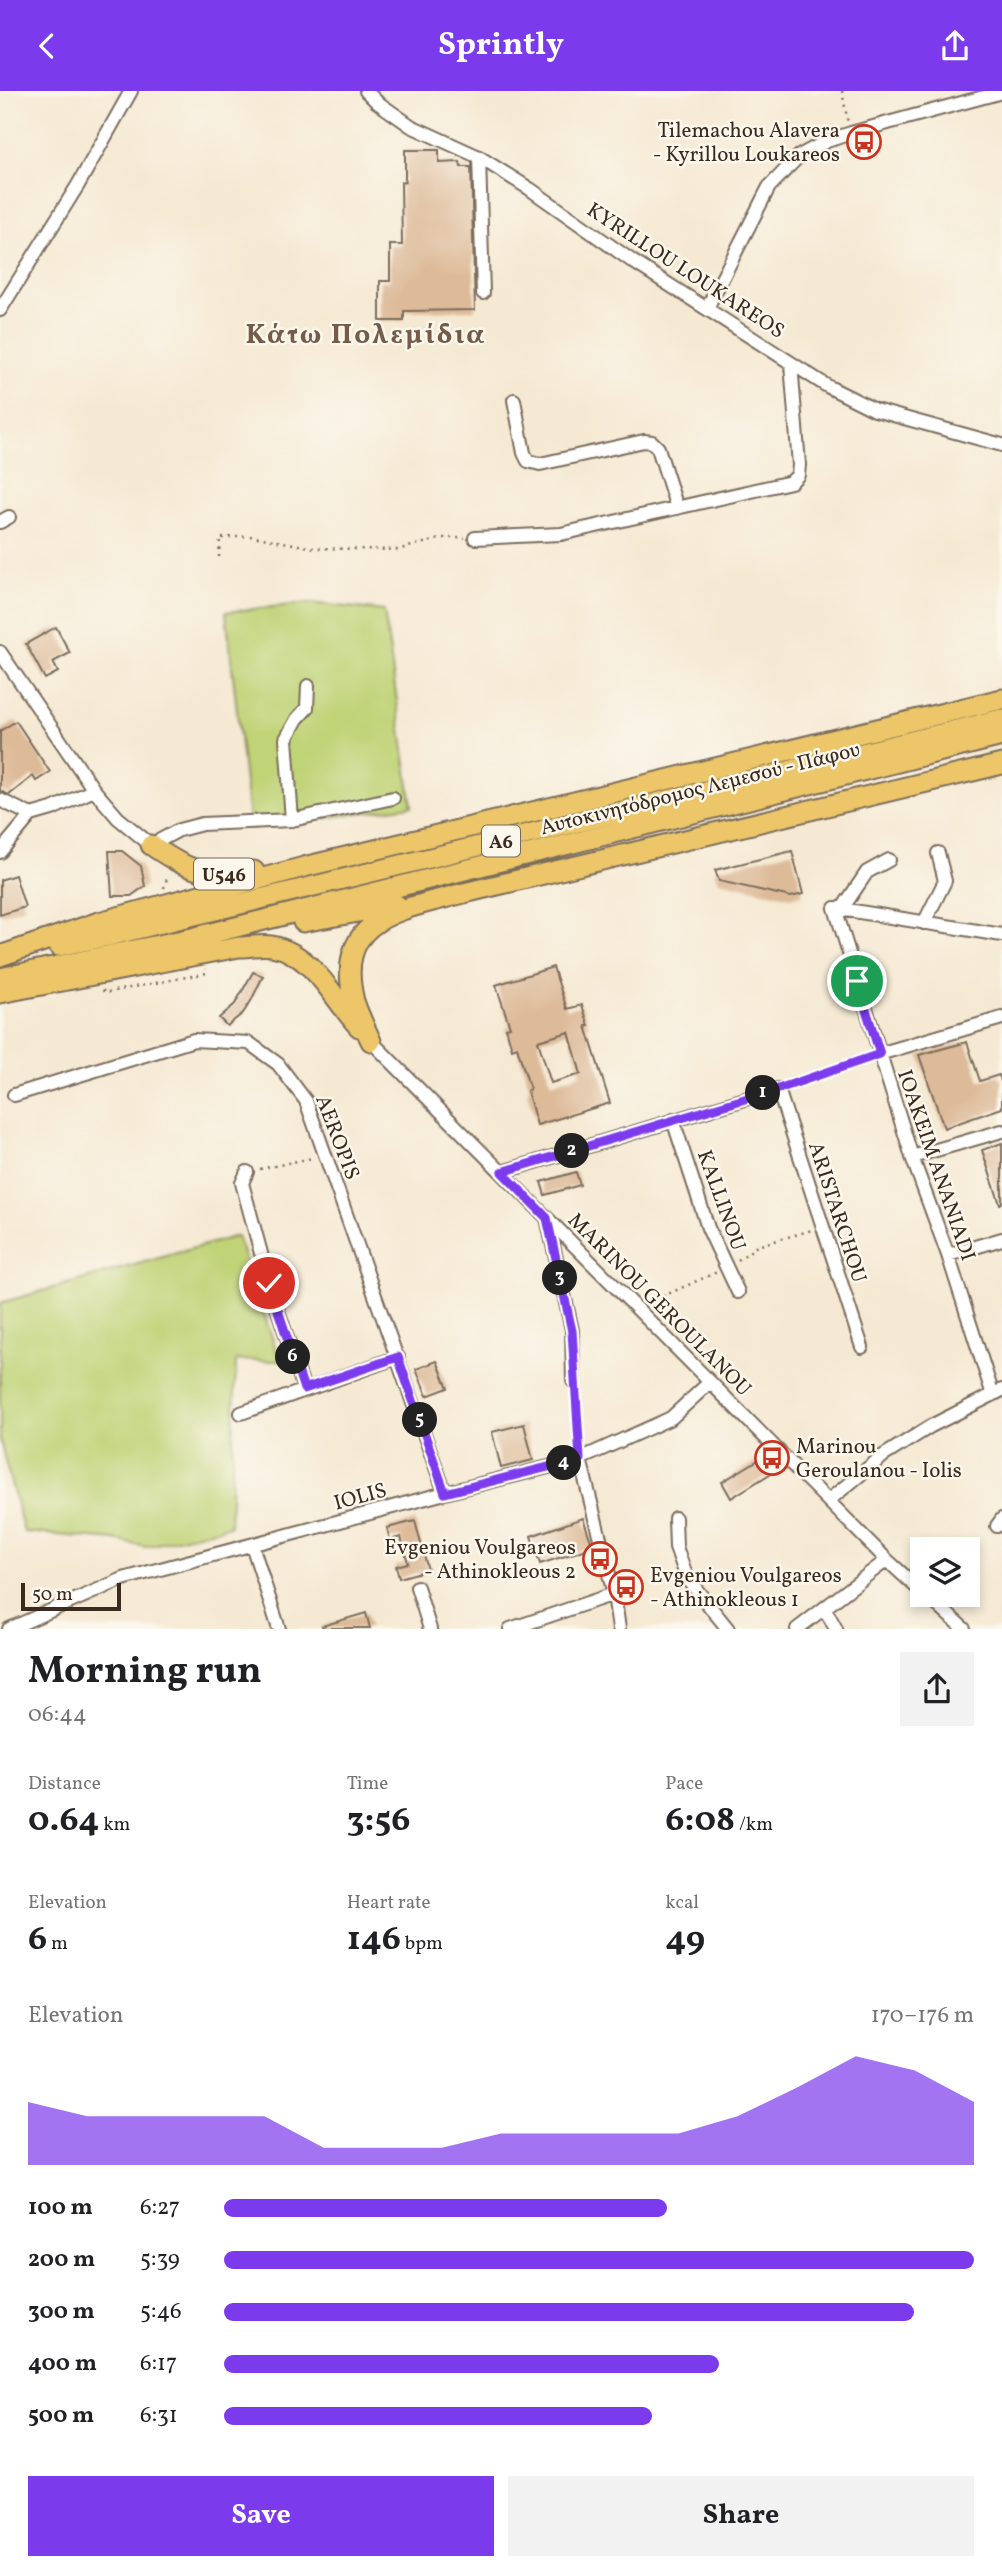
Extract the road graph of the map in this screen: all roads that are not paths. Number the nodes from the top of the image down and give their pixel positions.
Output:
1 (131, 91) edge
2 (366, 91) edge
3 (1002, 92) edge
4 (479, 157) junction
5 (483, 293) dead end
6 (707, 308) junction
7 (0, 310) edge
8 (790, 363) junction
9 (514, 400) dead end
10 (1002, 445) edge
11 (677, 508) junction
12 (475, 538) road end
13 (0, 652) edge
14 (308, 686) dead end
15 (1002, 699) edge
16 (1002, 719) edge
17 (1002, 736) edge
18 (1002, 764) edge
19 (94, 790) junction
20 (393, 798) dead end
21 (0, 800) edge
22 (32, 815) junction
23 (292, 820) junction
24 (151, 845) junction
25 (0, 852) edge
26 (938, 853) dead end
27 (889, 860) dead end
28 (304, 867) junction
29 (464, 893) junction
30 (839, 909) junction
31 (924, 923) junction
32 (1002, 935) edge
33 (192, 938) junction
34 (0, 957) edge
35 (0, 978) edge
36 (0, 993) edge
37 (1002, 1018) edge
38 (371, 1041) junction
39 (880, 1054) junction
40 (14, 1095) dead end
41 (673, 1119) junction
42 (1002, 1131) edge
43 (912, 1157) junction
44 (247, 1172) road end
45 (502, 1172) junction
46 (547, 1218) junction
47 (1002, 1240) edge
48 (948, 1255) junction
49 (738, 1292) dead end
50 (862, 1347) dead end
51 (398, 1357) junction
52 (573, 1381) road end
53 (710, 1382) junction
54 (304, 1389) junction
55 (998, 1392) edge
56 (241, 1413) dead end
57 (580, 1459) junction
58 (445, 1493) junction
59 (829, 1500) junction
60 (675, 1518) dead end
61 (253, 1545) junction
62 (887, 1560) junction
63 (910, 1581) edge
64 (417, 1587) dead end
65 (614, 1594) junction
66 (940, 1607) edge
67 (825, 1609) junction
68 (9, 1629) edge
69 (279, 1629) edge
70 (430, 1629) edge
71 (510, 1629) edge
72 (619, 1629) edge
73 (728, 1629) edge
74 (797, 1629) edge
75 (836, 1629) edge
76 (964, 1629) edge

1 - 7 street
2 - 4 street, KYRILLOU LOUKAREOS
3 - 6 street
4 - 5 street
4 - 6 street, KYRILLOU LOUKAREOS
6 - 8 street, KYRILLOU LOUKAREOS
8 - 10 street, KYRILLOU LOUKAREOS
8 - 11 street
9 - 11 street
11 - 12 street
13 - 19 street, U546
14 - 23 street
15 - 28 highway
16 - 34 highway, Αυτοκινητόδρομος Λεμεσού - Πάφου / A6
17 - 33 highway, Αυτοκινητόδρομος Λεμεσού - Πάφου / A6
18 - 29 highway
19 - 22 street
19 - 24 street, U546
20 - 23 street
21 - 22 street
22 - 25 street
23 - 24 street
24 - 28 highway, U546
26 - 31 street
27 - 30 street
28 - 34 highway
29 - 33 highway
29 - 38 highway
30 - 31 street
30 - 39 street, IOAKEIM ANANIADI
31 - 32 street
33 - 35 highway, Αυτοκινητόδρομος Λεμεσού - Πάφου / A6
36 - 38 highway
37 - 39 street
38 - 45 street, MARINOU GEROULANOU
39 - 43 street, IOAKEIM ANANIADI
40 - 51 street, AEROPIS
41 - 45 street
41 - 49 street, KALLINOU
41 - 50 street, ARISTARCHOU
42 - 43 street
43 - 48 street, IOAKEIM ANANIADI
44 - 54 street
45 - 46 street, MARINOU GEROULANOU
46 - 52 street
46 - 53 street, MARINOU GEROULANOU
47 - 48 street
48 - 55 street, IOAKEIM ANANIADI
51 - 54 street
51 - 58 street, AEROPIS
53 - 57 street, IOLIS
53 - 59 street, MARINOU GEROULANOU
54 - 56 street
55 - 59 street
57 - 58 street, IOLIS
57 - 65 street
58 - 61 street, IOLIS
59 - 62 street, MARINOU GEROULANOU
60 - 73 street
61 - 68 street, IOLIS
61 - 69 street
62 - 63 street, MARINOU GEROULANOU
62 - 67 street
64 - 70 street
65 - 71 street
65 - 72 street
66 - 76 street, MARINOU GEROULANOU
67 - 74 street
67 - 75 street

